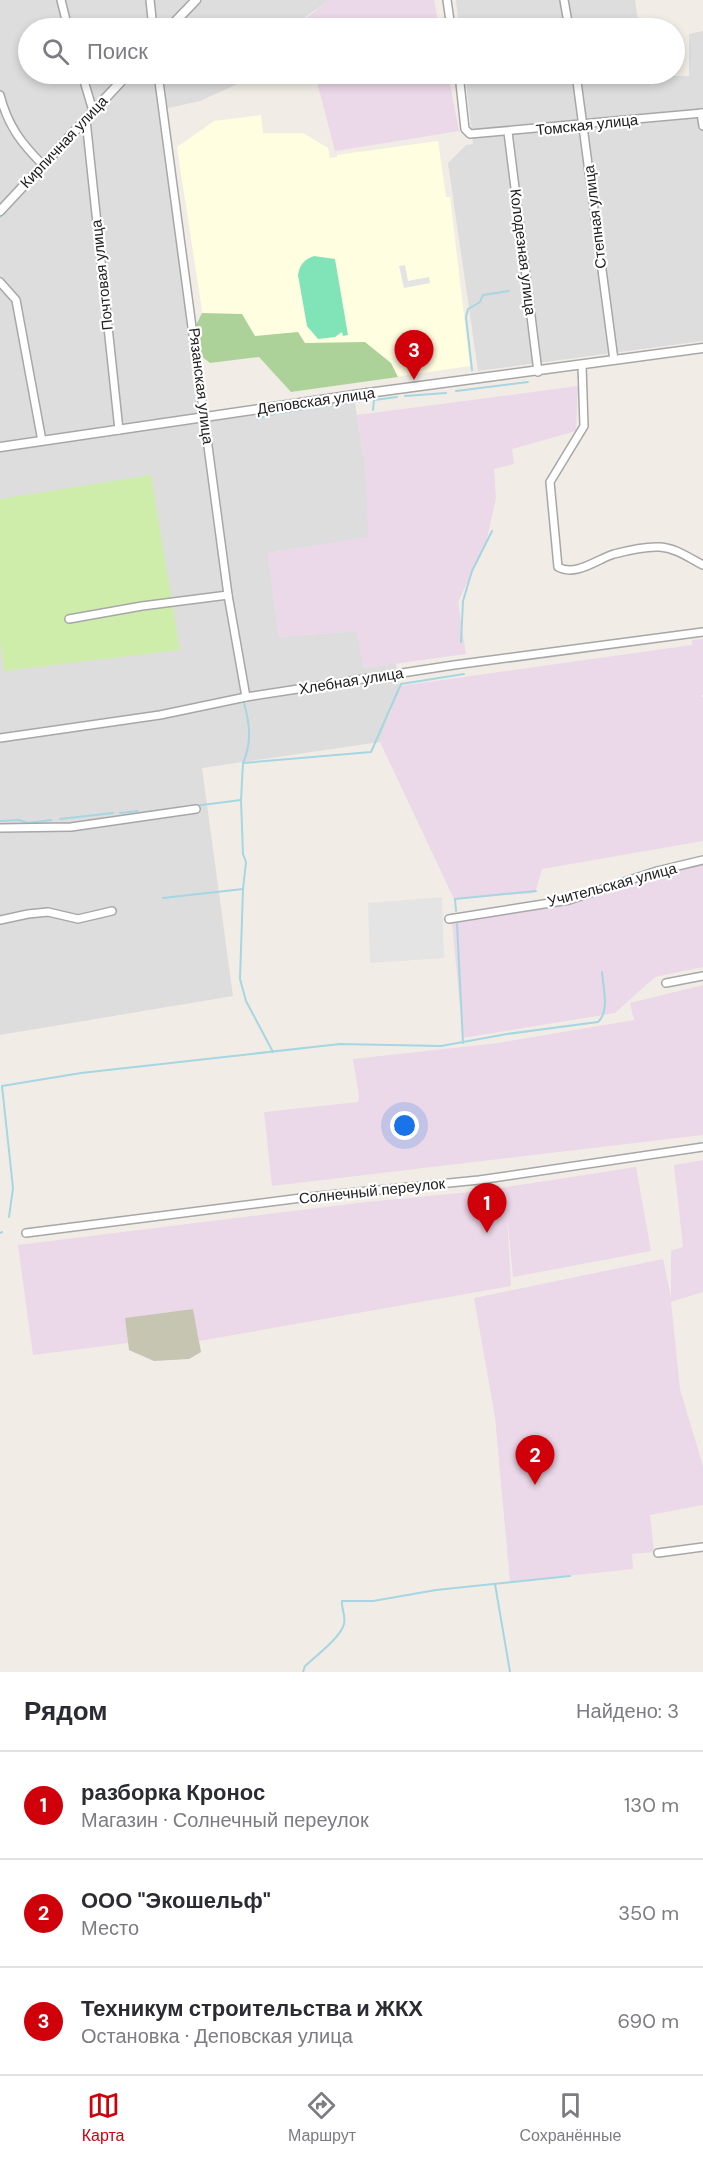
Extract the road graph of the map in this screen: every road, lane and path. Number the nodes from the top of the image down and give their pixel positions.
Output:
1 (61, 0) edge
2 (150, 0) edge
3 (195, 0) edge
4 (447, 0) edge
5 (564, 0) edge
6 (66, 18) edge
7 (152, 18) edge
8 (178, 18) edge
9 (450, 18) edge
10 (567, 18) edge
11 (85, 84) edge
12 (119, 84) edge
13 (159, 84) edge
14 (460, 84) edge
15 (578, 84) edge
16 (0, 95) edge
17 (93, 111) junction
18 (702, 113) edge
19 (86, 120) junction
20 (584, 125) junction
21 (703, 126) edge
22 (508, 132) junction
23 (43, 165) junction
24 (0, 211) edge
25 (0, 282) edge
26 (703, 348) edge
27 (614, 360) junction
28 (582, 365) junction
29 (538, 372) junction
30 (206, 418) junction
31 (119, 430) junction
32 (42, 441) junction
33 (0, 447) edge
34 (703, 565) edge
35 (228, 595) junction
36 (69, 619) dead end
37 (703, 632) edge
38 (246, 697) junction
39 (0, 738) edge
40 (196, 809) dead end
41 (0, 828) edge
42 (703, 860) edge
43 (112, 911) dead end
44 (449, 919) dead end
45 (0, 920) edge
46 (703, 976) edge
47 (666, 983) dead end
48 (703, 1147) edge
49 (26, 1233) dead end
50 (703, 1547) edge
51 (658, 1553) dead end

1 - 6 street
2 - 7 street
3 - 8 street
4 - 9 street
5 - 10 street
11 - 17 street
12 - 17 street, Кирпичная улица
13 - 30 street, Рязанская улица
14 - 22 street, Томская улица
15 - 20 street, Степная улица
16 - 23 street
17 - 19 street, Кирпичная улица
18 - 20 street, Томская улица
18 - 21 street
19 - 23 street, Кирпичная улица
19 - 31 street, Почтовая улица
20 - 22 street, Томская улица
20 - 27 street, Степная улица
22 - 29 street, Колодезная улица
23 - 24 street, Кирпичная улица
25 - 32 street
26 - 27 street, Деповская улица
27 - 28 street, Деповская улица
28 - 29 street, Деповская улица
28 - 34 street
29 - 30 street, Деповская улица
30 - 31 street, Деповская улица
30 - 35 street, Рязанская улица
31 - 32 street, Деповская улица
32 - 33 street, Деповская улица
35 - 36 street
35 - 38 street, Рязанская улица
37 - 38 street, Хлебная улица
38 - 39 street, Хлебная улица
40 - 41 street
42 - 44 street, Учительская улица
43 - 45 street
46 - 47 street
48 - 49 street, Солнечный переулок
50 - 51 street

